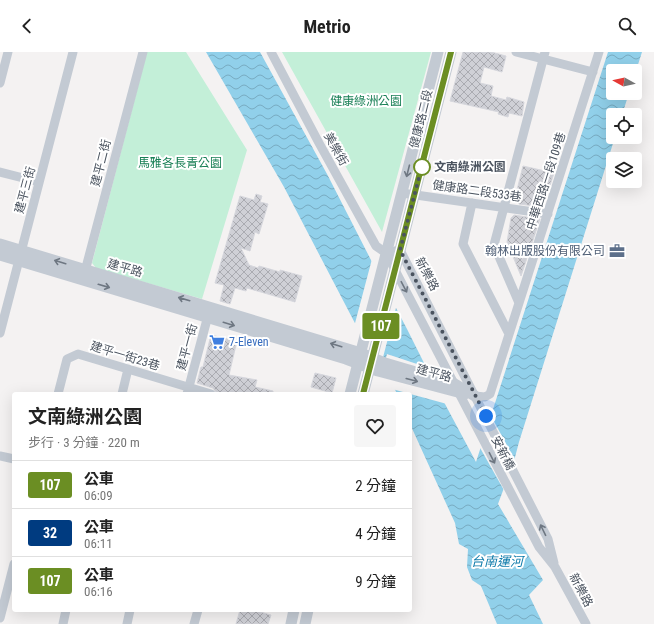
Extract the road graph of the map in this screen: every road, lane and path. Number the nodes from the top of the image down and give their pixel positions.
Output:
1 (8, 52) edge
2 (74, 52) edge
3 (143, 52) edge
4 (272, 52) edge
5 (438, 52) edge
6 (451, 52) edge
7 (516, 52) edge
8 (599, 52) edge
9 (544, 56) edge
10 (593, 72) junction
11 (0, 83) edge
12 (0, 172) edge
13 (40, 182) junction
14 (402, 192) junction
15 (415, 194) junction
16 (472, 203) junction
17 (505, 208) junction
18 (548, 214) junction
19 (0, 244) edge
20 (400, 250) junction
21 (386, 253) junction
22 (0, 255) edge
23 (20, 256) junction
24 (395, 270) junction
25 (84, 275) junction
26 (519, 303) junction
27 (209, 312) junction
28 (0, 333) edge
29 (509, 334) junction
30 (359, 358) junction
31 (371, 363) junction
32 (384, 368) junction
33 (128, 369) junction
34 (456, 388) junction
35 (188, 391) edge
36 (59, 392) edge
37 (122, 392) edge
38 (350, 392) edge
39 (364, 392) edge
40 (476, 396) junction
41 (486, 416) joint
42 (0, 456) edge
43 (12, 459) edge
44 (511, 464) joint
45 (506, 484) joint
46 (555, 567) junction
47 (12, 572) edge
48 (66, 612) edge
49 (130, 612) edge
50 (197, 612) edge
51 (294, 612) edge
52 (308, 612) edge
53 (0, 618) edge
54 (63, 624) edge
55 (127, 624) edge
56 (194, 624) edge
57 (291, 624) edge
58 (305, 624) edge
59 (586, 624) edge

1 - 11 street
2 - 13 street, 建平三街
3 - 25 street, 建平二街
4 - 21 street, 美樂街
5 -> 14 street, 健康路二段
6 - 15 street, 健康路二段
7 - 9 street
8 - 10 street, 中華西路一段109巷
9 - 10 street
9 - 17 street
10 - 18 street, 中華西路一段109巷
12 - 13 street
13 - 23 street, 建平三街
14 - 15 street, 健康路二段533巷
14 - 21 street, 健康路二段
15 - 16 street, 健康路二段533巷
15 - 20 street, 健康路二段
16 - 17 street, 健康路二段533巷
16 - 29 street
17 - 18 street, 健康路二段533巷
17 - 26 street
18 - 26 street, 中華西路一段109巷
19 - 23 street, 建平路
20 - 21 street, 新樂路
20 - 24 street, 健康路二段
20 - 40 street, 新樂路
21 - 24 street
21 - 30 street, 健康路二段
22 - 23 street, 建平路
23 - 25 street, 建平路
23 - 28 street, 建平三街
24 - 31 street, 健康路二段
24 -> 34 street
25 - 27 street, 建平路
26 - 29 street, 中華西路一段109巷
27 - 30 street, 建平路
27 - 35 street, 建平一街
29 - 40 street, 中華西路一段109巷
30 - 31 street, 建平路
30 - 38 street, 健康路二段
31 - 32 street, 建平路
31 - 39 street, 健康路二段
32 -> 34 street, 建平路
32 - 34 street, 建平路
33 - 35 street, 建平一街23巷
33 - 36 street, 建平一街23巷
33 - 37 street
34 - 40 street, 建平路
34 -> 45 street, 安新橋
40 - 41 street, 新樂路
41 - 44 street, 安新橋
42 - 43 street
46 -> 44 street, 新樂路
45 - 46 street, 新樂路
46 - 59 street, 新樂路
47 - 53 street
48 - 54 street
49 - 55 street
50 - 56 street
51 - 57 street
52 - 58 street

